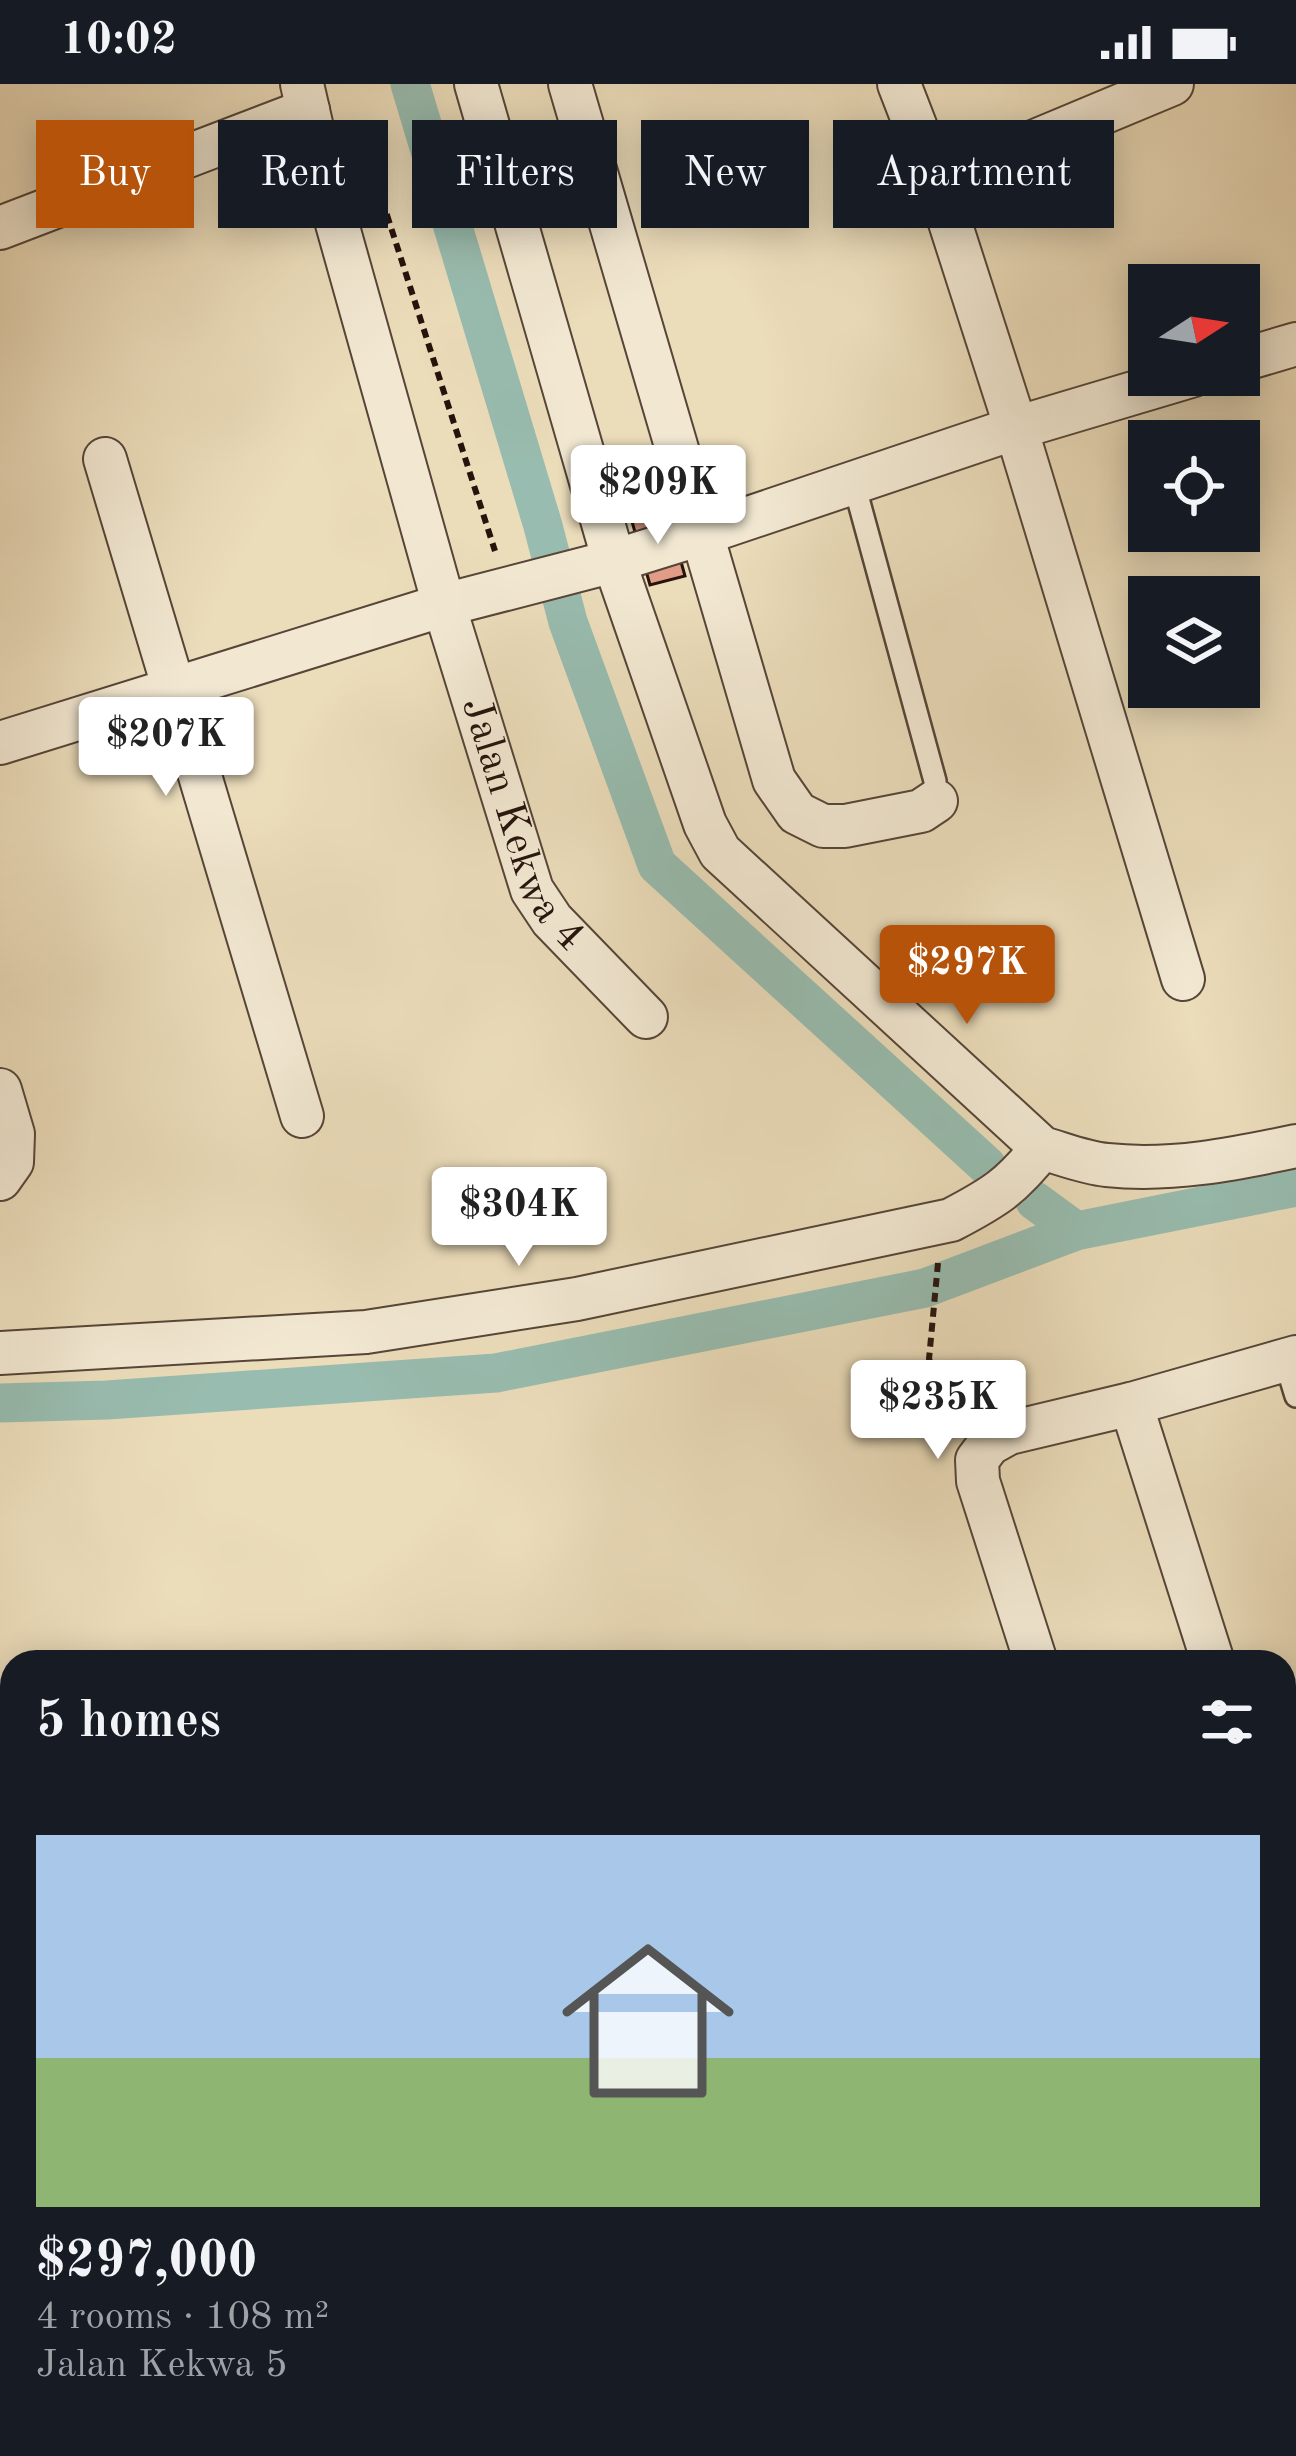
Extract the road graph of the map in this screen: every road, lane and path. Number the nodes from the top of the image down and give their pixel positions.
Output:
1 (476, 84) edge
2 (570, 84) edge
3 (898, 84) edge
4 (1172, 84) edge
5 (305, 97) edge
6 (912, 120) edge
7 (1086, 120) edge
8 (388, 218) edge
9 (0, 228) edge
10 (338, 228) edge
11 (952, 228) edge
12 (1296, 344) edge
13 (1260, 355) edge
14 (1128, 395) edge
15 (1016, 428) junction
16 (105, 459) dead end
17 (854, 484) junction
18 (701, 534) junction
19 (596, 565) junction
20 (513, 587) junction
21 (444, 605) junction
22 (174, 688) junction
23 (0, 743) edge
24 (936, 801) joint
25 (1183, 979) dead end
26 (646, 1017) dead end
27 (0, 1090) edge
28 (302, 1116) dead end
29 (1296, 1146) edge
30 (1042, 1148) junction
31 (0, 1179) edge
32 (938, 1262) dead end
33 (0, 1353) edge
34 (1292, 1371) edge
35 (1130, 1405) junction
36 (1009, 1433) junction
37 (1032, 1650) edge
38 (1209, 1650) edge

1 - 19 street
2 - 18 street
3 - 6 street
4 - 7 street
5 - 9 street
8 - 20 path
10 - 21 street, Jalan Kekwa 4
11 - 15 street
12 - 13 street
14 - 15 street
15 - 17 street
15 - 25 street
16 - 22 street
17 - 18 street
17 - 24 lane
18 - 19 street
18 - 24 street
19 - 20 street
19 - 30 street
20 - 21 street
21 - 22 street
21 - 26 street, Jalan Kekwa 4
22 - 23 street
22 - 28 street
27 - 31 street
29 - 30 street
30 - 33 street
32 - 36 path
34 - 35 street
35 - 36 street
35 - 38 street
36 - 37 street

